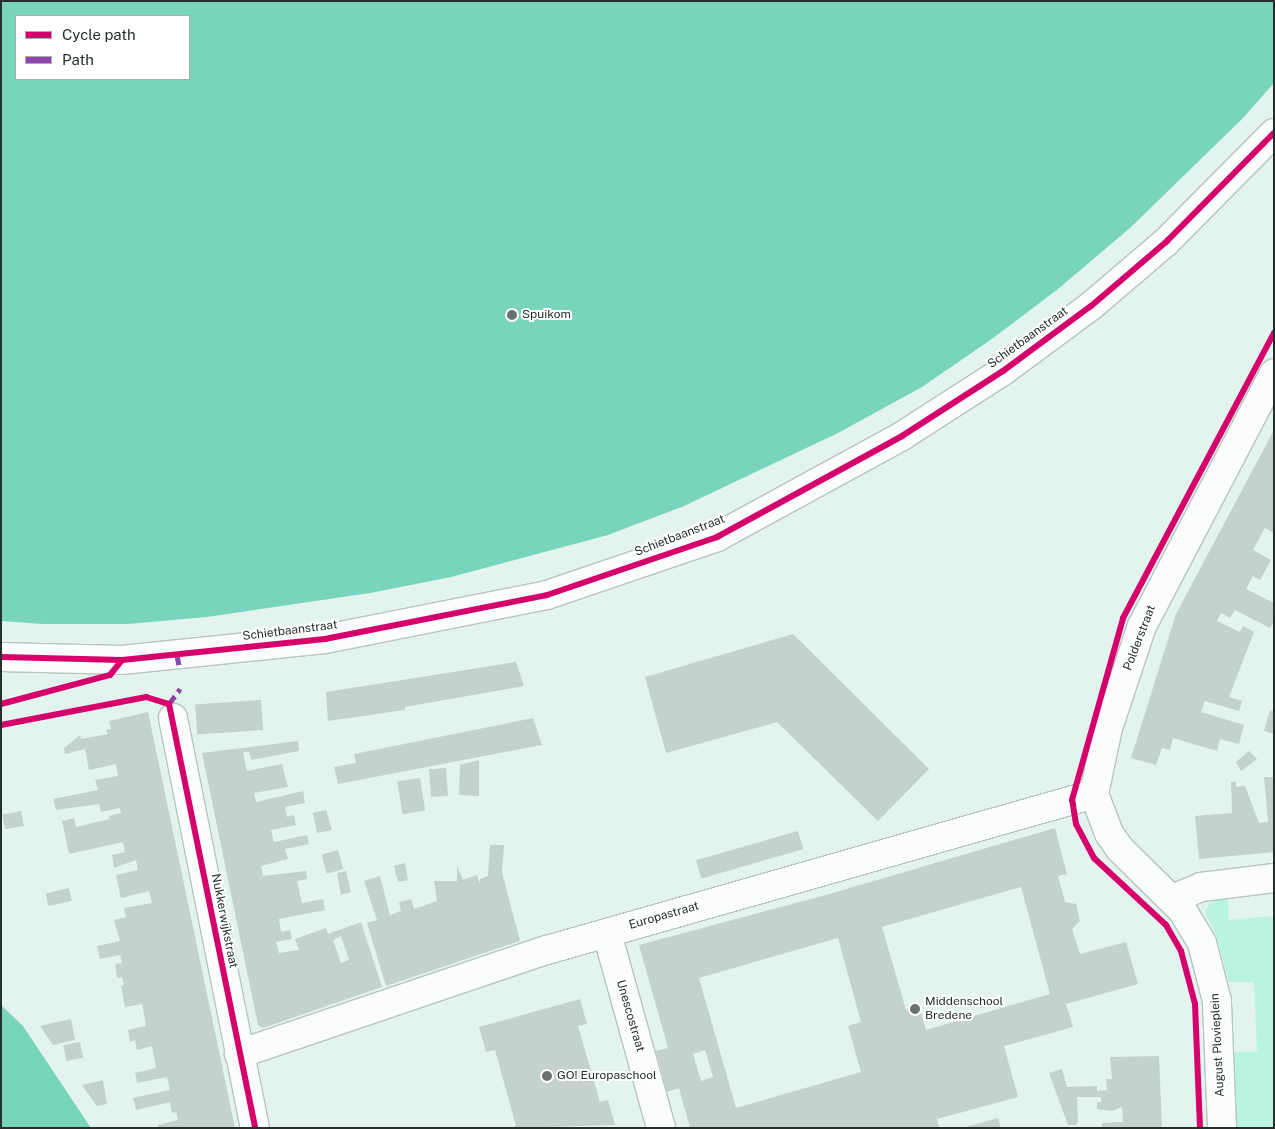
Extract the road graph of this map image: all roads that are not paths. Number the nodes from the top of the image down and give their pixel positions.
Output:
1 (1274, 133) edge
2 (1274, 373) edge
3 (1, 656) edge
4 (173, 718) dead end
5 (1094, 794) junction
6 (1274, 878) edge
7 (1172, 899) junction
8 (606, 933) junction
9 (239, 1054) junction
10 (255, 1128) edge
11 (662, 1128) edge
12 (1222, 1128) edge

1 - 3 street, Schietbaanstraat
2 - 5 street, Polderstraat
4 - 9 street, Nukkerwijkstraat
5 - 7 street
5 - 8 street, Europastraat
6 - 7 street
7 - 12 street, August Plovieplein
8 - 9 street, Europastraat
8 - 11 street, Unescostraat
9 - 10 street, Nukkerwijkstraat

